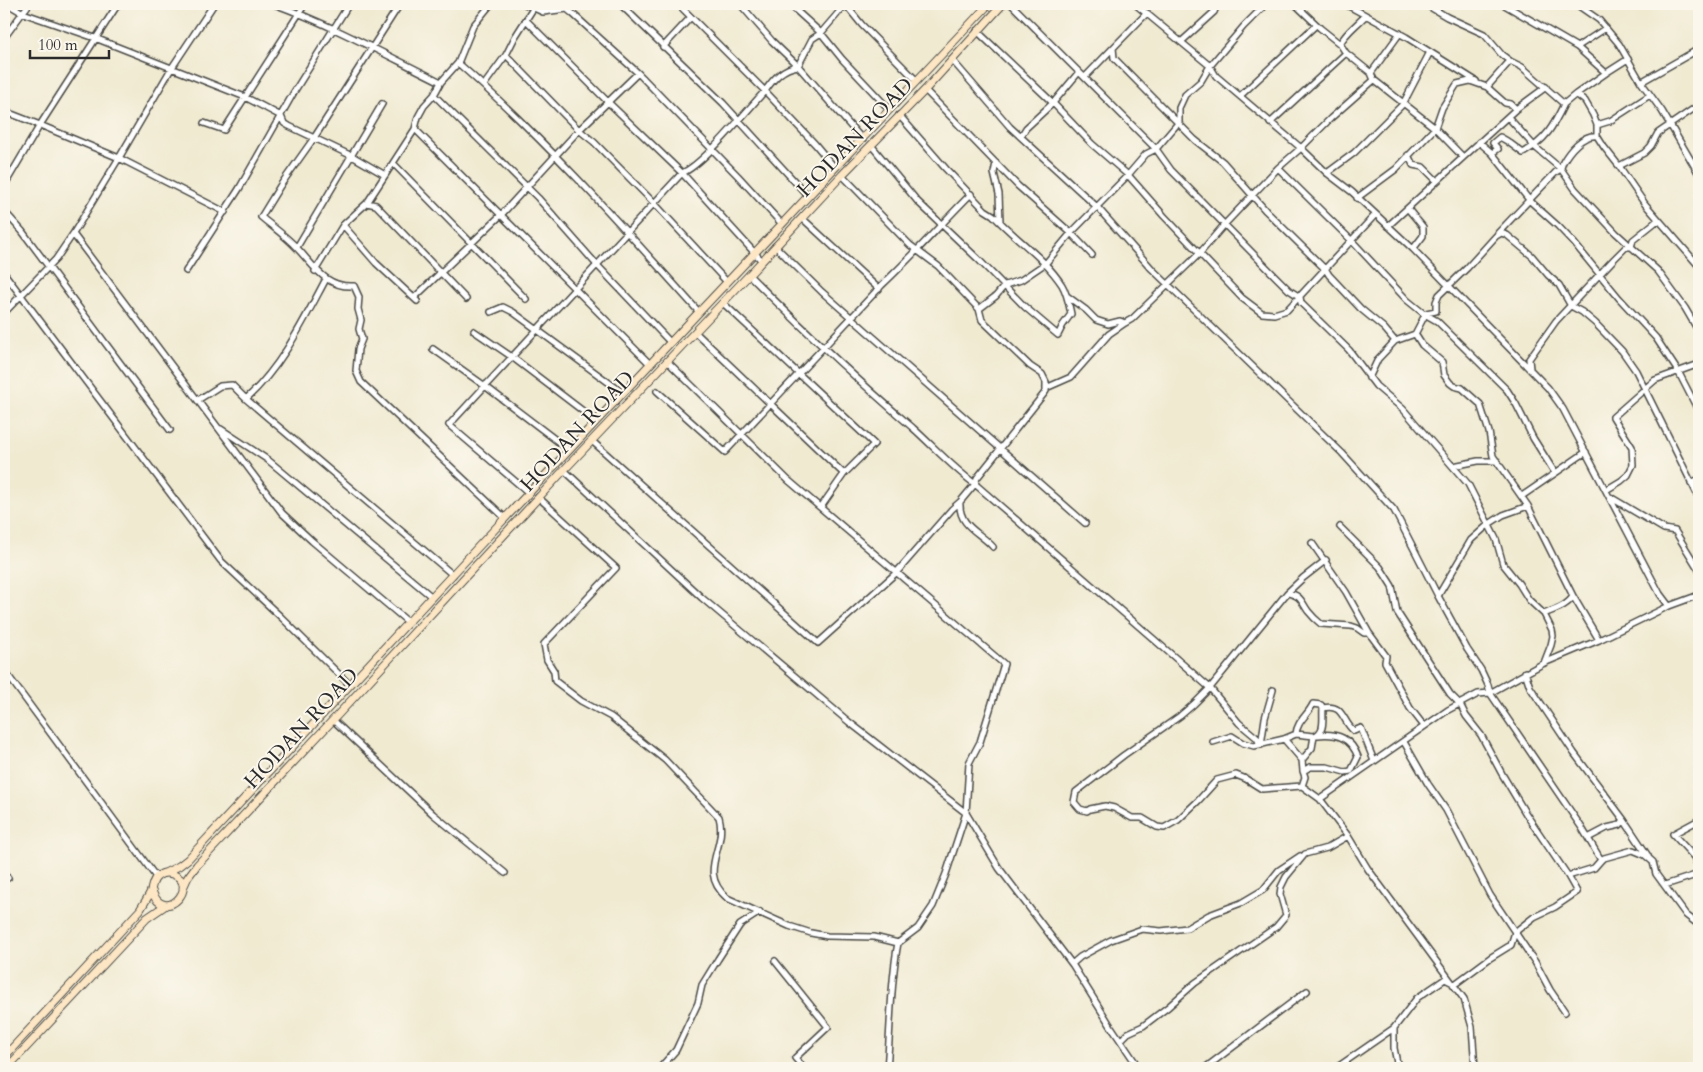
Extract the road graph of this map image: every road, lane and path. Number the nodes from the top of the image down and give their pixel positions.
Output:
1 (8, 4) edge
2 (29, 4) edge
3 (118, 4) edge
4 (214, 4) edge
5 (274, 4) edge
6 (305, 4) edge
7 (349, 4) edge
8 (400, 4) edge
9 (491, 4) edge
10 (525, 4) edge
11 (620, 4) edge
12 (678, 4) edge
13 (740, 4) edge
14 (789, 4) edge
15 (845, 4) edge
16 (989, 4) edge
17 (1003, 4) edge
18 (1011, 4) edge
19 (1135, 4) edge
20 (1217, 4) edge
21 (1266, 4) edge
22 (1295, 4) edge
23 (1345, 4) edge
24 (1425, 4) edge
25 (1502, 4) edge
26 (1576, 4) edge
27 (535, 6) edge
28 (23, 13) junction
29 (299, 13) junction
30 (1146, 13) junction
31 (1365, 16) junction
32 (690, 17) junction
33 (526, 20) junction
34 (1316, 25) junction
35 (1606, 28) junction
36 (333, 29) junction
37 (977, 32) junction
38 (821, 33) junction
39 (1400, 34) junction
40 (4, 38) edge
41 (95, 38) junction
42 (1181, 42) junction
43 (1340, 44) junction
44 (663, 46) junction
45 (1577, 47) junction
46 (372, 48) junction
47 (1113, 48) junction
48 (1699, 48) edge
49 (1430, 52) junction
50 (1346, 53) junction
51 (506, 55) junction
52 (1628, 59) junction
53 (952, 60) junction
54 (1510, 61) junction
55 (458, 62) junction
56 (798, 66) junction
57 (1210, 66) junction
58 (171, 69) junction
59 (1079, 72) junction
60 (638, 73) junction
61 (1371, 73) junction
62 (1606, 74) junction
63 (1084, 77) junction
64 (1374, 80) junction
65 (917, 81) junction
66 (441, 82) junction
67 (1641, 82) junction
68 (1480, 84) junction
69 (484, 85) junction
70 (1487, 87) junction
71 (1546, 87) junction
72 (925, 90) junction
73 (765, 91) junction
74 (1576, 94) junction
75 (434, 95) junction
76 (1650, 95) junction
77 (1240, 96) junction
78 (245, 97) junction
79 (608, 102) junction
80 (1054, 103) junction
81 (382, 104) dead end
82 (1403, 104) junction
83 (1564, 104) junction
84 (1699, 105) edge
85 (890, 109) junction
86 (1516, 109) junction
87 (4, 111) edge
88 (899, 115) junction
89 (282, 116) junction
90 (1508, 117) junction
91 (738, 120) junction
92 (1179, 122) junction
93 (204, 123) dead end
94 (1270, 123) junction
95 (40, 124) junction
96 (1670, 125) junction
97 (1597, 126) junction
98 (1434, 128) junction
99 (415, 129) junction
100 (579, 130) junction
101 (1021, 136) junction
102 (1597, 136) junction
103 (314, 138) junction
104 (862, 139) junction
105 (1479, 142) junction
106 (871, 145) junction
107 (1535, 147) junction
108 (1301, 148) junction
109 (711, 149) junction
110 (1156, 149) junction
111 (1492, 153) junction
112 (1408, 155) junction
113 (352, 156) junction
114 (555, 156) junction
115 (1463, 157) junction
116 (119, 158) junction
117 (393, 163) junction
118 (996, 163) junction
119 (1619, 166) junction
120 (834, 168) junction
121 (1278, 168) junction
122 (1561, 169) junction
123 (1327, 173) junction
124 (682, 174) junction
125 (1699, 174) edge
126 (385, 175) junction
127 (842, 175) junction
128 (1128, 175) junction
129 (1437, 181) junction
130 (4, 186) edge
131 (527, 187) junction
132 (971, 194) junction
133 (808, 196) junction
134 (1252, 196) junction
135 (1357, 198) junction
136 (1530, 200) junction
137 (367, 203) junction
138 (654, 203) junction
139 (1097, 207) junction
140 (1408, 209) junction
141 (4, 211) edge
142 (225, 212) junction
143 (501, 215) junction
144 (1375, 215) junction
145 (802, 218) junction
146 (1658, 220) junction
147 (1000, 222) junction
148 (782, 224) junction
149 (941, 224) junction
150 (1224, 224) junction
151 (343, 225) junction
152 (1388, 226) junction
153 (1071, 233) junction
154 (73, 234) junction
155 (627, 234) junction
156 (1496, 236) junction
157 (1352, 241) junction
158 (472, 243) junction
159 (775, 246) junction
160 (296, 247) junction
161 (1631, 247) junction
162 (1413, 249) junction
163 (917, 250) junction
164 (1200, 253) junction
165 (754, 254) junction
166 (1092, 255) dead end
167 (762, 261) junction
168 (1046, 263) junction
169 (597, 265) junction
170 (1699, 266) edge
171 (48, 267) junction
172 (1326, 270) junction
173 (186, 271) dead end
174 (315, 271) junction
175 (439, 272) junction
176 (4, 273) edge
177 (1600, 274) junction
178 (749, 275) junction
179 (326, 279) junction
180 (727, 282) junction
181 (1168, 284) junction
182 (1005, 285) junction
183 (1449, 285) junction
184 (879, 289) junction
185 (574, 290) junction
186 (1065, 292) junction
187 (21, 296) junction
188 (1300, 297) junction
189 (466, 299) dead end
190 (526, 299) dead end
191 (723, 302) junction
192 (1571, 306) junction
193 (979, 309) junction
194 (491, 312) dead end
195 (699, 312) junction
196 (4, 313) edge
197 (1426, 313) junction
198 (852, 318) junction
199 (1125, 323) junction
200 (538, 329) junction
201 (474, 331) dead end
202 (696, 332) junction
203 (1699, 332) edge
204 (1415, 334) junction
205 (1395, 340) junction
206 (670, 342) junction
207 (824, 349) junction
208 (433, 350) dead end
209 (512, 357) junction
210 (667, 361) junction
211 (650, 364) junction
212 (1699, 364) edge
213 (1530, 369) junction
214 (1679, 372) junction
215 (798, 375) junction
216 (1369, 378) junction
217 (485, 386) junction
218 (1046, 388) junction
219 (1644, 389) junction
220 (657, 390) dead end
221 (623, 393) junction
222 (198, 400) junction
223 (246, 400) junction
224 (770, 404) junction
225 (1699, 412) edge
226 (596, 421) junction
227 (218, 427) junction
228 (170, 430) dead end
229 (742, 434) junction
230 (592, 441) junction
231 (1000, 449) junction
232 (569, 450) junction
233 (1586, 452) junction
234 (1497, 461) junction
235 (1453, 466) junction
236 (564, 470) junction
237 (1555, 473) junction
238 (844, 474) junction
239 (1699, 479) edge
240 (1691, 483) junction
241 (975, 484) junction
242 (1606, 490) junction
243 (529, 493) junction
244 (1522, 496) junction
245 (1610, 497) junction
246 (538, 498) junction
247 (1699, 498) edge
248 (960, 502) junction
249 (1528, 506) junction
250 (821, 507) junction
251 (505, 518) junction
252 (1085, 523) dead end
253 (1489, 524) junction
254 (1340, 527) dead end
255 (1312, 543) dead end
256 (993, 547) dead end
257 (1326, 560) junction
258 (1699, 570) edge
259 (896, 573) junction
260 (453, 575) junction
261 (1287, 593) junction
262 (1699, 594) edge
263 (1438, 596) junction
264 (1573, 596) junction
265 (432, 597) junction
266 (1669, 606) junction
267 (1544, 614) junction
268 (408, 622) junction
269 (1369, 633) junction
270 (1599, 640) junction
271 (1544, 663) junction
272 (4, 670) edge
273 (1525, 672) junction
274 (350, 685) junction
275 (1210, 688) junction
276 (1273, 690) dead end
277 (1490, 694) junction
278 (1460, 704) junction
279 (1323, 708) junction
280 (333, 720) junction
281 (1424, 726) junction
282 (1296, 734) junction
283 (1316, 735) junction
284 (1284, 740) junction
285 (1213, 742) dead end
286 (1404, 742) junction
287 (1260, 746) junction
288 (1302, 760) junction
289 (1374, 762) junction
290 (1303, 771) junction
291 (1351, 771) junction
292 (1357, 774) junction
293 (1302, 786) junction
294 (1320, 799) junction
295 (966, 813) junction
296 (1624, 820) junction
297 (1699, 820) edge
298 (1348, 836) junction
299 (1588, 838) junction
300 (1305, 854) junction
301 (1601, 860) junction
302 (1653, 862) junction
303 (1699, 869) edge
304 (4, 872) edge
305 (165, 873) junction
306 (504, 873) dead end
307 (1699, 874) edge
308 (1568, 876) junction
309 (156, 877) junction
310 (8, 878) dead end
311 (1665, 885) junction
312 (183, 888) junction
313 (152, 891) junction
314 (166, 904) junction
315 (760, 912) junction
316 (1699, 925) edge
317 (1515, 932) junction
318 (898, 943) junction
319 (775, 961) dead end
320 (1072, 964) junction
321 (1454, 984) junction
322 (1307, 991) dead end
323 (1565, 1012) dead end
324 (1394, 1028) junction
325 (1121, 1040) junction
326 (4, 1056) edge
327 (7, 1068) edge
328 (660, 1068) edge
329 (804, 1068) edge
330 (887, 1068) edge
331 (1139, 1068) edge
332 (1205, 1068) edge
333 (1336, 1068) edge
334 (1398, 1068) edge
335 (1475, 1068) edge

1 - 28 street
2 - 28 street
3 - 41 street
4 - 58 street
5 - 29 street
6 - 29 street
7 - 36 street
8 - 46 street
9 - 55 street
10 - 27 street
11 - 44 street
12 - 32 street
13 - 56 street
14 - 38 street
15 - 38 street
15 - 65 street
16 - 65 main road, HODAN ROAD
17 - 37 main road, HODAN ROAD
18 - 59 street
19 - 30 street
20 - 42 street
21 - 57 street
22 - 34 street
23 - 31 street
24 - 54 street
25 - 45 street
26 - 35 street
27 - 33 street
27 - 60 street
28 - 40 street
28 - 41 street
29 - 36 street
29 - 78 street
30 - 42 street
30 - 47 street
31 - 39 street
31 - 43 street
32 - 44 street
32 - 73 street
33 - 51 street
33 - 79 street
34 - 43 street
34 - 77 street
35 - 45 street
35 - 52 street
36 - 46 street
36 - 89 street
37 - 53 main road, HODAN ROAD
37 - 80 street
38 - 56 street
38 - 85 street
39 - 49 street
39 - 61 street
41 - 58 street
41 - 95 street
42 - 57 street
43 - 50 street
44 - 91 street
45 - 62 street
46 - 66 street
46 - 103 street
47 - 63 street
47 - 92 street
48 - 67 street
49 - 68 street
49 - 82 street
50 - 61 street
50 - 94 street
51 - 69 street
51 - 100 street
52 - 62 street
52 - 67 street
53 - 72 main road, HODAN ROAD
53 - 101 street
54 - 70 street
54 - 71 street
55 - 66 street
55 - 69 street
56 - 73 street
56 - 104 street
57 - 77 street
57 - 92 street
58 - 78 street
58 - 116 street
59 - 63 street
59 - 80 street
60 - 79 street
60 - 109 street
61 - 64 street
62 - 74 street
63 - 110 street
64 - 82 street
64 - 108 street
65 - 85 main road, HODAN ROAD
66 - 75 street
67 - 76 street
68 - 70 street
68 - 98 street
69 - 114 street
70 - 86 street
71 - 83 street
71 - 86 street
72 - 88 main road, HODAN ROAD
72 - 118 street
73 - 91 street
73 - 120 street
74 - 83 street
74 - 97 street
75 - 99 street
75 - 131 street
76 - 96 street
76 - 97 street
77 - 94 street
78 - 89 street
78 - 93 street
79 - 100 street
79 - 124 street
80 - 101 street
80 - 128 street
81 - 113 street
82 - 98 street
82 - 123 street
83 - 107 street
84 - 96 street
85 - 104 main road, HODAN ROAD
86 - 90 street
87 - 95 street
88 - 106 main road, HODAN ROAD
88 - 132 street
89 - 103 street
89 - 142 street
90 - 105 street
90 - 107 street
91 - 109 street
91 - 133 street
92 - 110 street
92 - 134 street
94 - 108 street
95 - 116 street
95 - 130 street
96 - 119 street
96 - 125 street
97 - 102 street
98 - 112 street
98 - 115 street
99 - 117 street
99 - 143 street
100 - 114 street
100 - 138 street
101 - 139 street
102 - 119 street
102 - 122 street
103 - 113 street
103 - 160 street
104 - 120 main road, HODAN ROAD
105 - 111 street
105 - 115 street
106 - 127 main road, HODAN ROAD
106 - 149 street
107 - 111 street
107 - 122 street
108 - 121 street
108 - 123 street
109 - 124 street
109 - 148 street
110 - 128 street
110 - 150 street
111 - 136 street
112 - 129 street
112 - 135 street
113 - 126 street
113 - 160 street
114 - 131 street
114 - 155 street
115 - 129 street
116 - 142 street
116 - 154 street
117 - 126 street
117 - 158 street
118 - 147 street
118 - 153 street
119 - 146 street
120 - 133 main road, HODAN ROAD
121 - 134 street
121 - 157 street
122 - 136 street
122 - 161 street
123 - 135 street
124 - 138 street
124 - 165 street
126 - 137 street
127 - 145 main road, HODAN ROAD
127 - 163 street
128 - 139 street
128 - 164 street
129 - 140 street
131 - 143 street
131 - 169 street
132 - 147 street
132 - 149 street
133 - 148 main road, HODAN ROAD
134 - 150 street
134 - 172 street
135 - 144 street
136 - 156 street
136 - 177 street
137 - 151 street
137 - 175 street
138 - 155 street
138 - 180 street
139 - 153 street
139 - 181 street
140 - 152 street
140 - 162 street
141 - 171 street
142 - 173 street
143 - 158 street
143 - 185 street
144 - 152 street
144 - 157 street
145 - 159 main road, HODAN ROAD
145 - 184 street
146 - 161 street
146 - 170 street
147 - 168 street
148 - 165 main road, HODAN ROAD
149 - 163 street
149 - 182 street
150 - 164 street
150 - 188 street
151 - 174 street
151 - 175 street
152 - 162 street
153 - 166 street
153 - 168 street
154 - 171 street
154 - 222 street
155 - 169 street
155 - 195 street
156 - 183 street
156 - 192 street
157 - 172 street
157 - 197 street
158 - 175 street
158 - 190 street
159 - 167 main road, HODAN ROAD
159 - 198 street
160 - 174 street
161 - 177 street
161 - 203 street
162 - 183 street
163 - 184 street
163 - 193 street
164 - 181 street
164 - 188 street
165 - 167 street
165 - 180 main road, HODAN ROAD
167 - 178 main road, HODAN ROAD
168 - 182 street
168 - 186 street
169 - 185 street
169 - 206 street
171 - 187 street
171 - 228 street
172 - 188 street
172 - 205 street
174 - 179 street
175 - 189 street
176 - 187 street
177 - 192 street
177 - 214 street
178 - 191 main road, HODAN ROAD
178 - 207 street
179 - 223 street
179 - 251 street
180 - 195 main road, HODAN ROAD
181 - 199 street
181 - 263 street
182 - 186 street
182 - 193 street
183 - 197 street
183 - 213 street
184 - 198 street
185 - 200 street
185 - 211 street
186 - 199 street
187 - 196 street
187 - 274 street
188 - 216 street
191 - 202 main road, HODAN ROAD
191 - 215 street
192 - 213 street
192 - 219 street
193 - 218 street
194 - 200 street
195 - 206 main road, HODAN ROAD
197 - 204 street
197 - 237 street
198 - 207 street
198 - 231 street
199 - 218 street
200 - 209 street
200 - 221 street
201 - 209 street
202 - 210 main road, HODAN ROAD
202 - 224 street
204 - 205 street
204 - 234 street
205 - 216 street
206 - 211 main road, HODAN ROAD
207 - 215 street
207 - 241 street
208 - 217 street
209 - 217 street
209 - 226 street
210 - 229 street
210 - 230 main road, HODAN ROAD
211 - 221 main road, HODAN ROAD
212 - 214 street
213 - 233 street
214 - 219 street
214 - 225 street
215 - 224 street
215 - 238 street
216 - 235 street
217 - 232 street
217 - 243 street
218 - 231 street
219 - 240 street
219 - 242 street
220 - 229 street
221 - 226 main road, HODAN ROAD
222 - 223 street
222 - 227 street
223 - 260 street
224 - 229 street
224 - 238 street
226 - 232 main road, HODAN ROAD
227 - 265 street
227 - 268 street
229 - 250 street
230 - 236 main road, HODAN ROAD
230 - 259 street
231 - 241 street
231 - 252 street
232 - 243 main road, HODAN ROAD
233 - 237 street
233 - 242 street
234 - 235 street
234 - 244 street
235 - 253 street
236 - 246 main road, HODAN ROAD
236 - 295 street
237 - 244 street
238 - 250 street
239 - 240 street
240 - 247 street
241 - 248 street
241 - 275 street
242 - 245 street
243 - 251 main road, HODAN ROAD
244 - 249 street
245 - 258 street
245 - 266 street
246 - 280 main road, HODAN ROAD
246 - 315 street
248 - 256 street
248 - 259 street
249 - 253 street
249 - 264 street
250 - 259 street
251 - 260 main road, HODAN ROAD
253 - 263 street
253 - 267 street
254 - 278 street
255 - 257 street
257 - 261 street
257 - 269 street
259 - 295 street
260 - 265 main road, HODAN ROAD
261 - 269 street
261 - 275 street
262 - 266 street
263 - 277 street
264 - 267 street
264 - 270 street
265 - 268 main road, HODAN ROAD
266 - 270 street
267 - 271 street
268 - 274 main road, HODAN ROAD
269 - 281 street
270 - 271 street
271 - 273 street
272 - 309 street
273 - 277 street
273 - 296 street
274 - 305 main road, HODAN ROAD
275 - 287 street
275 - 293 street
276 - 287 street
277 - 278 street
277 - 299 street
278 - 281 street
278 - 308 street
279 - 282 street
279 - 283 street
279 - 289 street
280 - 306 street
280 - 312 main road, HODAN ROAD
281 - 286 street
282 - 283 street
282 - 284 street
283 - 288 street
283 - 291 street
284 - 287 street
284 - 288 street
285 - 287 street
286 - 289 street
286 - 317 street
288 - 290 street
289 - 292 street
290 - 291 street
290 - 293 street
291 - 292 street
292 - 294 street
293 - 294 street
294 - 298 street
295 - 318 street
295 - 320 street
296 - 299 street
296 - 302 street
297 - 303 street
298 - 300 street
298 - 321 street
299 - 301 street
300 - 320 street
300 - 325 street
301 - 302 street
301 - 308 street
302 - 311 street
304 - 310 street
305 - 309 main road, HODAN ROAD
305 - 312 main road
307 - 311 street
308 - 317 street
309 - 313 main road
311 - 316 street
312 - 314 main road, HODAN ROAD
313 - 314 main road
313 - 326 main road
314 - 327 main road, HODAN ROAD
315 - 318 street
315 - 328 street
317 - 321 street
317 - 323 street
318 - 330 street
319 - 329 street
320 - 325 street
321 - 324 street
321 - 335 street
322 - 332 street
324 - 333 street
324 - 334 street
325 - 331 street

